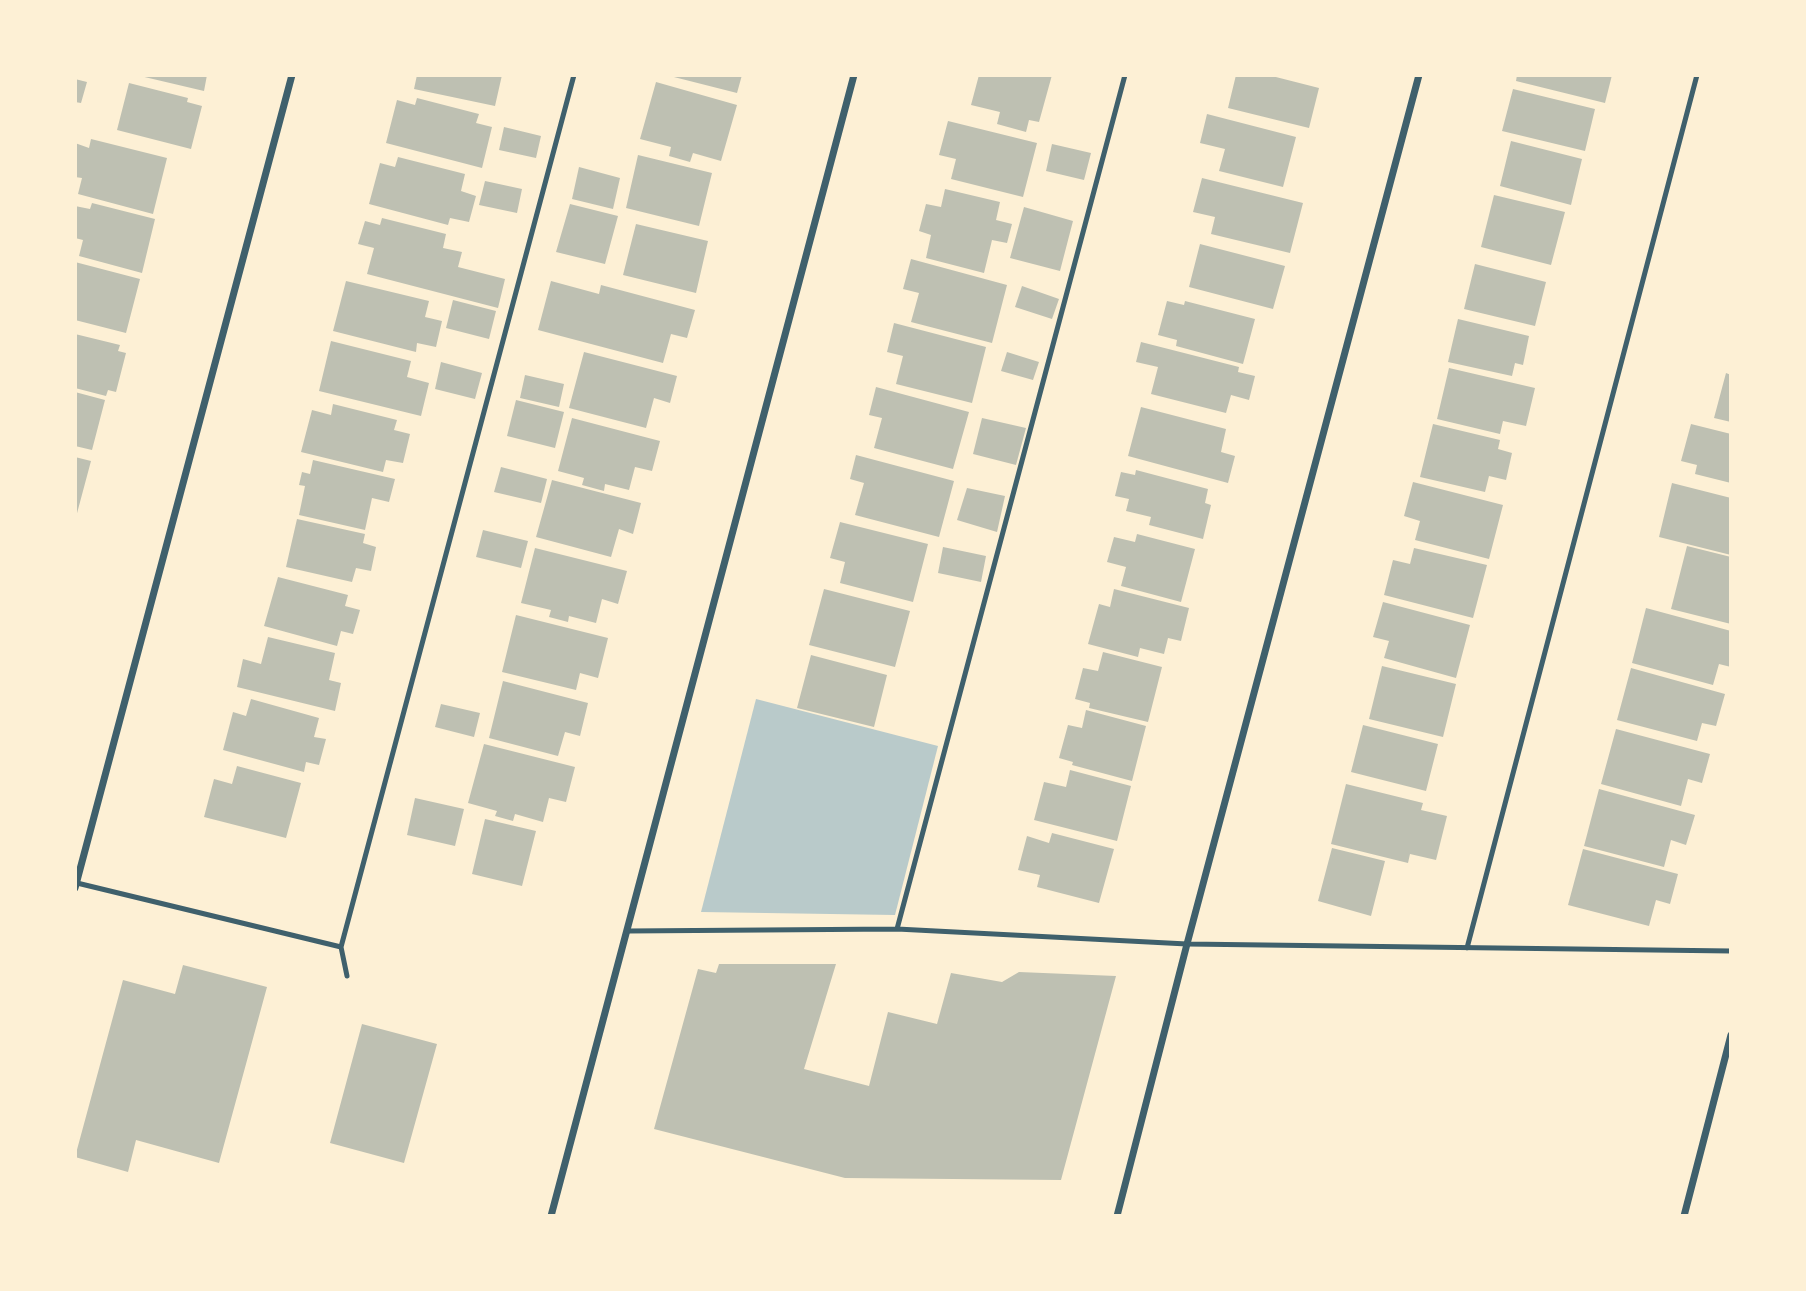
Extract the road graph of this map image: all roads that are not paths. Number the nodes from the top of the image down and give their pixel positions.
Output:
1 (292, 75) edge
2 (574, 75) edge
3 (854, 75) edge
4 (1125, 75) edge
5 (1419, 75) edge
6 (1697, 75) edge
7 (76, 886) edge
8 (897, 929) junction
9 (628, 931) junction
10 (1187, 944) junction
11 (341, 947) junction
12 (1467, 948) junction
13 (1731, 951) edge
14 (347, 976) dead end
15 (1731, 1035) edge
16 (551, 1216) edge
17 (1117, 1216) edge
18 (1684, 1216) edge

1 - 7 street
2 - 11 lane
3 - 9 street
4 - 8 lane
5 - 10 street
6 - 12 lane
7 - 11 lane
8 - 9 lane
8 - 10 lane
9 - 16 street
10 - 12 lane
10 - 17 street
11 - 14 lane
12 - 13 lane
15 - 18 street

